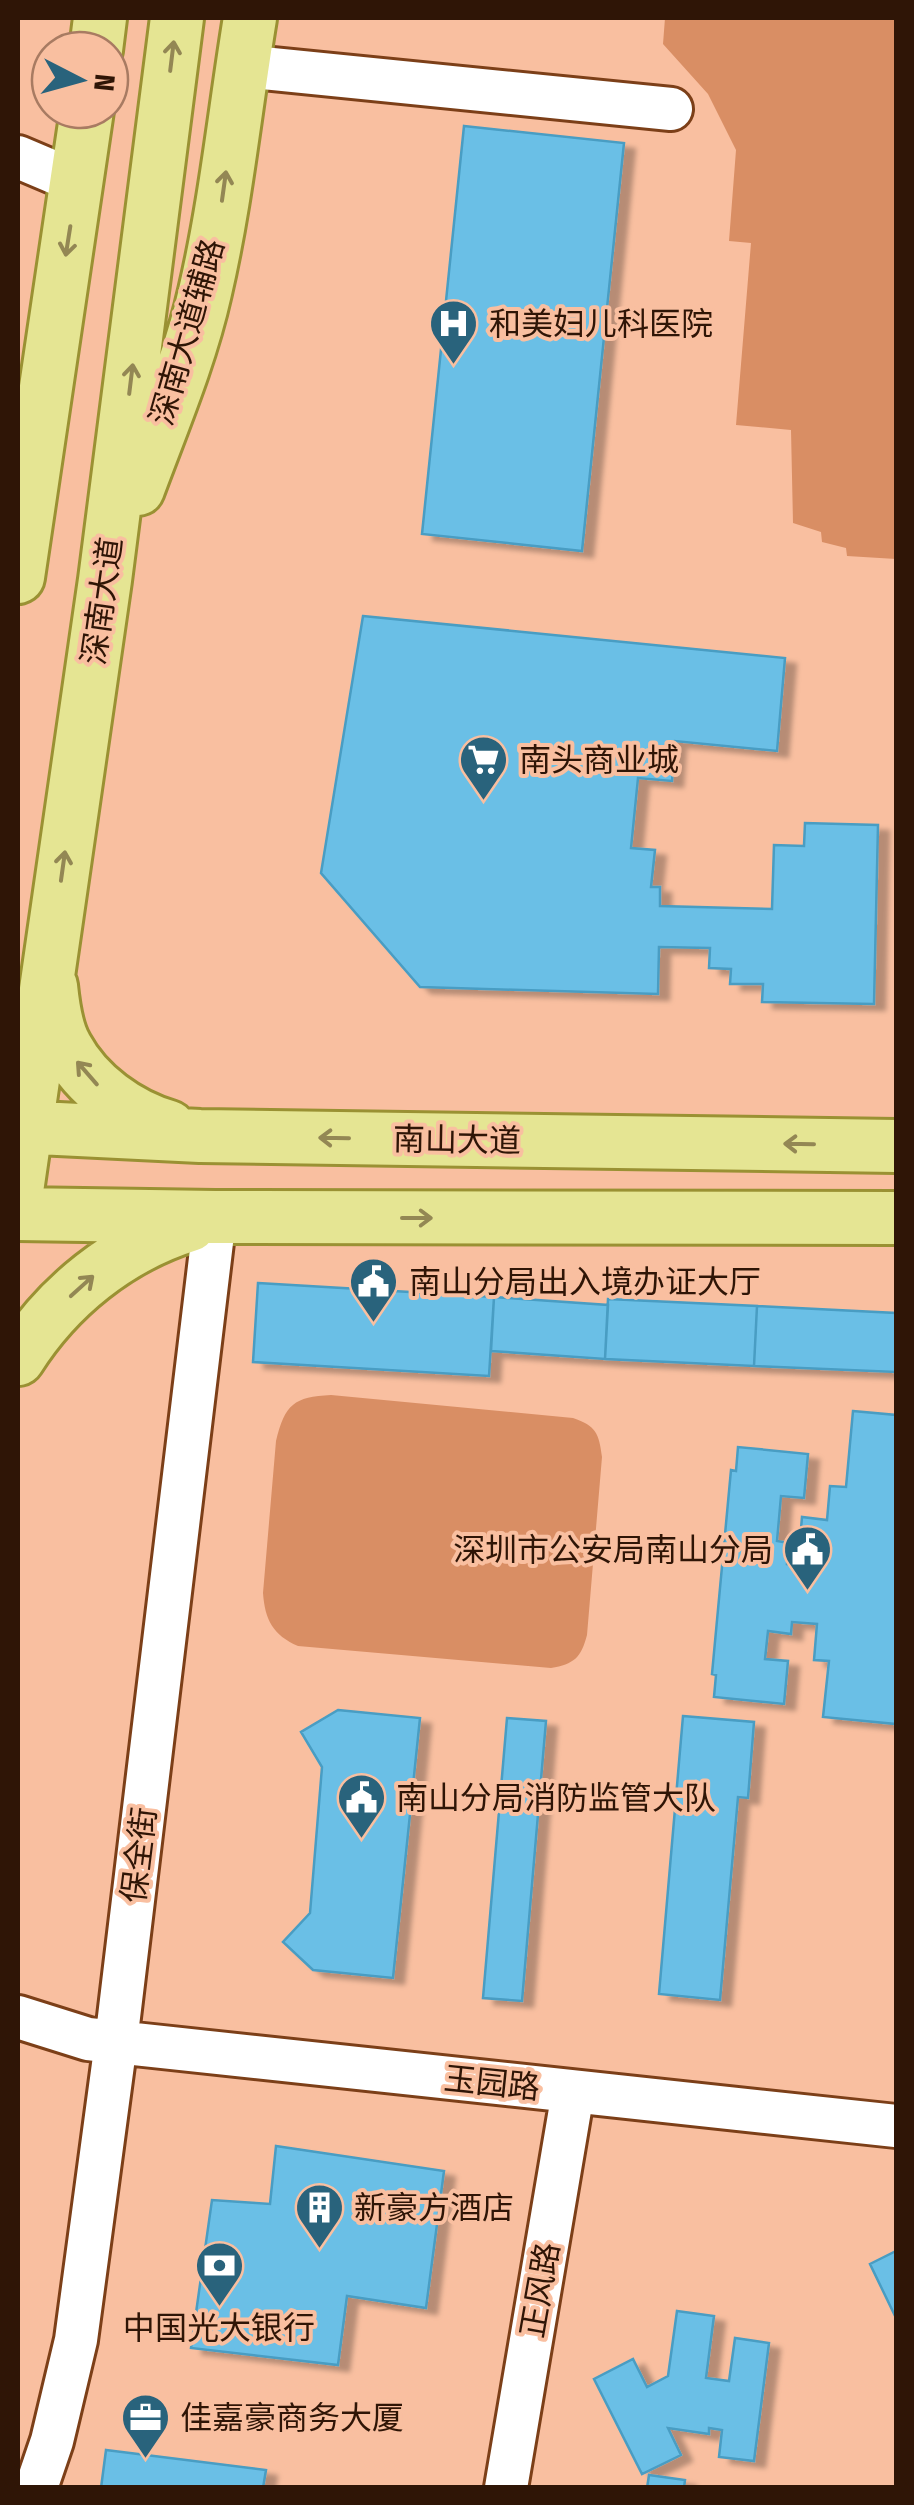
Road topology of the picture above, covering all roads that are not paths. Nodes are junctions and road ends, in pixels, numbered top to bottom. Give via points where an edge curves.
1 (177, 18) edge
2 (246, 42) edge
3 (672, 108) dead end
4 (84, 130) edge
5 (18, 157) edge
6 (77, 182) junction
7 (18, 577) edge
8 (105, 580) junction
9 (49, 962) junction
10 (22, 1127) edge
11 (200, 1136) junction
12 (896, 1146) edge
13 (18, 1184) edge
14 (18, 1214) edge
15 (215, 1217) junction
16 (896, 1218) edge
17 (838, 1219) junction
18 (896, 1233) edge
19 (18, 1359) edge
20 (18, 2017) edge
21 (102, 2040) junction
22 (18, 2048) edge
23 (574, 2092) junction
24 (896, 2126) edge
25 (36, 2488) edge
26 (506, 2488) edge

8 -> 1 main road, 深南大道
2 - 3 street
8 -> 2 main road, 深南大道辅路 via 205,295
4 - 6 main road
5 - 6 street
6 -> 7 main road
9 -> 8 main road, 深南大道
9 - 10 main road, 深南大道
11 -> 9 main road via 147,1121 89,1078 65,1046
10 - 11 main road, 南山大道
10 - 13 main road, 深南大道
12 -> 11 main road, 南山大道
14 - 15 main road
15 -> 17 main road
19 -> 15 main road via 85,1282 125,1253
15 - 21 street, 保全街
16 - 17 main road
17 - 18 street
20 - 21 street
21 - 22 street
21 - 23 street, 玉园路
21 - 25 street, 保全街 via 76,2340
23 - 24 street, 玉园路
23 - 26 street, 正风路

